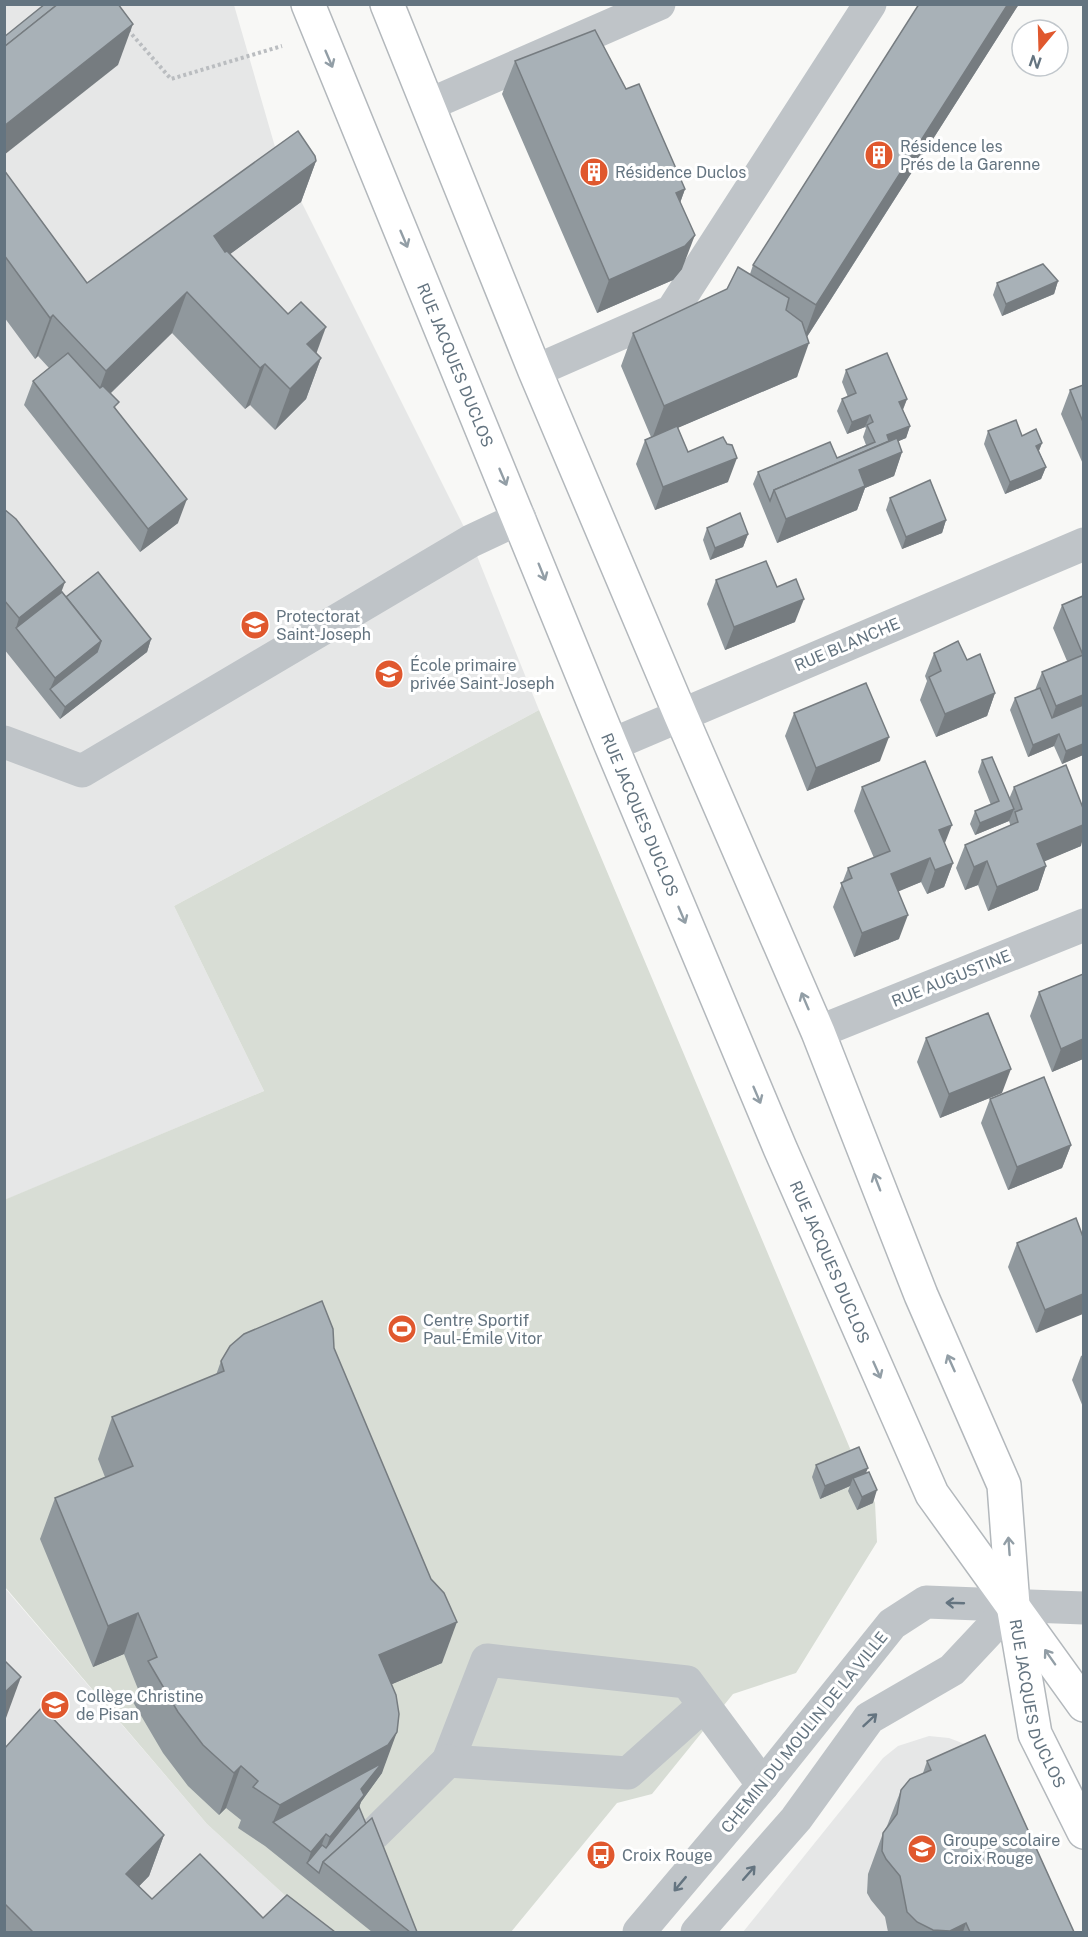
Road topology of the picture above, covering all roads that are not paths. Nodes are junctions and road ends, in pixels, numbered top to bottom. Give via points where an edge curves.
1 (308, 4) edge
2 (387, 4) edge
3 (659, 4) edge
4 (870, 4) edge
5 (428, 105) junction
6 (535, 371) junction
7 (520, 518) junction
8 (1083, 544) edge
9 (681, 716) junction
10 (4, 742) edge
11 (611, 745) junction
12 (1083, 925) edge
13 (818, 1032) junction
14 (1013, 1605) junction
15 (1083, 1608) edge
16 (1083, 1705) edge
17 (704, 1706) junction
18 (448, 1761) junction
19 (763, 1785) junction
20 (1083, 1832) edge
21 (374, 1834) edge
22 (639, 1932) edge
23 (697, 1932) edge

1 -> 7 main road, RUE JACQUES DUCLOS
2 - 5 main road, RUE JACQUES DUCLOS
3 - 5 street
4 - 6 street via 672,310
5 - 6 main road, RUE JACQUES DUCLOS
6 - 9 main road, RUE JACQUES DUCLOS
7 - 10 street via 471,541 82,771
7 -> 11 main road, RUE JACQUES DUCLOS
8 - 9 street, RUE BLANCHE
9 - 11 street, RUE BLANCHE
13 -> 9 main road, RUE JACQUES DUCLOS
11 -> 14 main road, RUE JACQUES DUCLOS via 780,1148 932,1494
12 - 13 street, RUE AUGUSTINE
14 -> 13 main road, RUE JACQUES DUCLOS via 1004,1485 921,1294
14 - 15 street, CHEMIN DU MOULIN DE LA VILLE
16 -> 14 main road, RUE JACQUES DUCLOS
14 -> 19 street, CHEMIN DU MOULIN DE LA VILLE via 926,1602 892,1624
14 - 20 main road, RUE JACQUES DUCLOS via 1035,1734
23 -> 14 street via 796,1819 869,1718 951,1670
17 - 18 street via 628,1773
17 - 18 street via 687,1682 487,1660
17 - 19 street
18 - 21 street
19 -> 22 street, CHEMIN DU MOULIN DE LA VILLE

